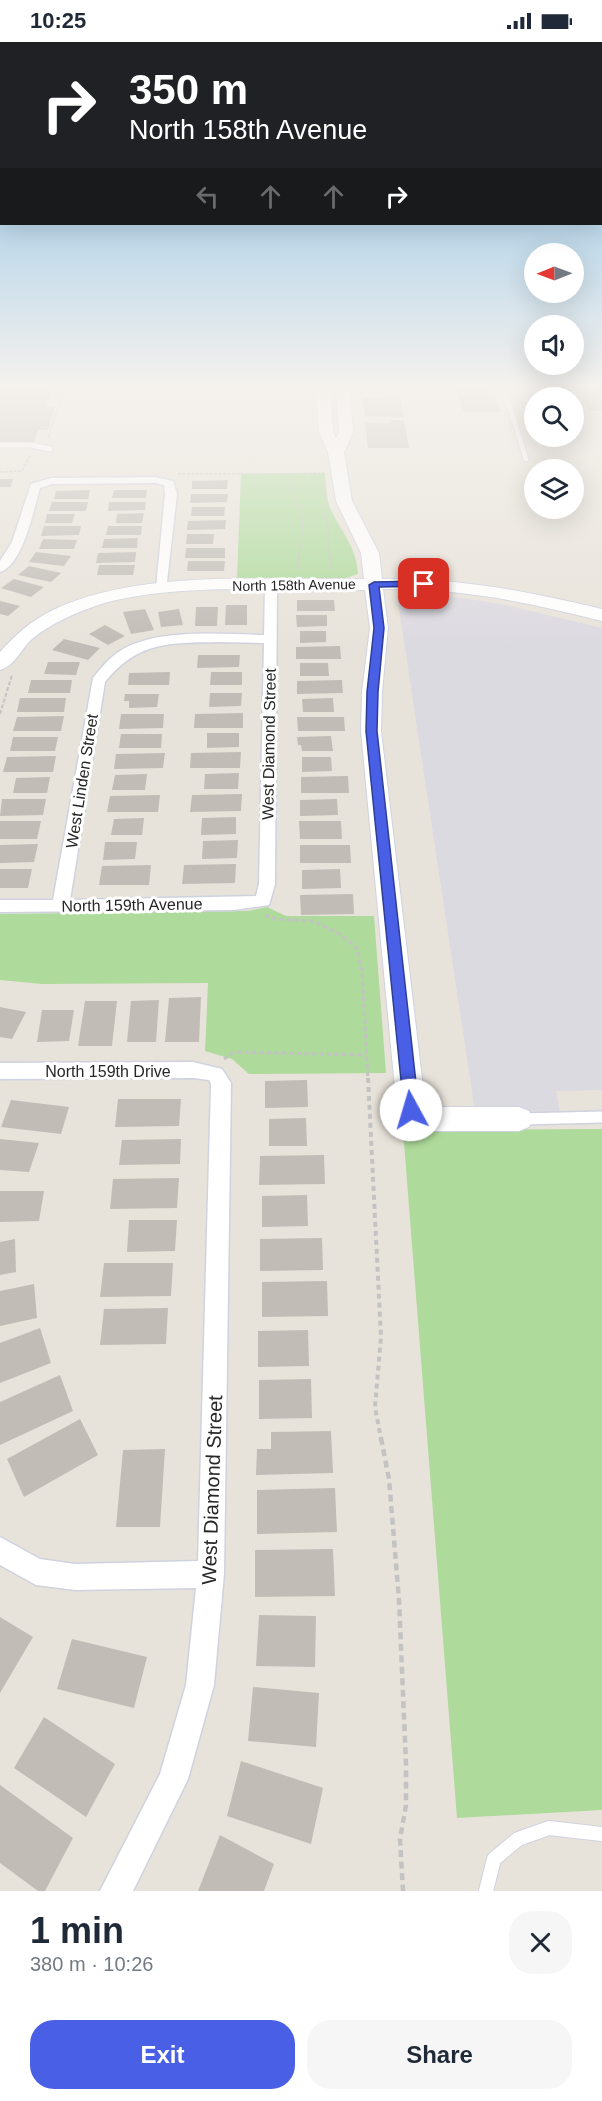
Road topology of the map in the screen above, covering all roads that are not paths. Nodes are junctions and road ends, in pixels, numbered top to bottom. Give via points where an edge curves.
1 (340, 474) edge
2 (0, 568) edge
3 (374, 585) junction
4 (271, 586) junction
5 (162, 588) junction
6 (602, 615) edge
7 (271, 639) junction
8 (0, 664) edge
9 (61, 905) junction
10 (0, 906) edge
11 (261, 906) joint
12 (219, 1066) joint
13 (0, 1071) edge
14 (602, 1117) edge
15 (519, 1119) joint
16 (0, 1550) edge
17 (211, 1574) junction
18 (602, 1834) edge
19 (116, 1891) edge
20 (486, 1891) edge

1 - 3 street via 344,501 370,553
2 - 5 street via 13,551 35,486 169,479
3 - 4 street, North 158th Avenue
3 - 6 street, North 158th Avenue via 480,589
3 - 15 street via 379,628 371,731 411,1110 424,1119
4 - 5 street, North 158th Avenue
4 - 7 street, West Diamond Street
5 - 8 street, North 158th Avenue via 120,594 63,613 26,634
7 - 9 street, West Linden Street via 155,643 132,650 113,662 98,681
7 - 11 street, West Diamond Street via 267,884
9 - 10 street, North 159th Avenue
9 - 11 street, North 159th Avenue
12 - 13 street, North 159th Drive via 194,1070
12 - 17 street, West Diamond Street
14 - 15 lane
16 - 17 street via 36,1572 75,1577
17 - 19 street, West Diamond Street via 200,1685 173,1779
18 - 20 lane via 549,1828 518,1839 494,1859

